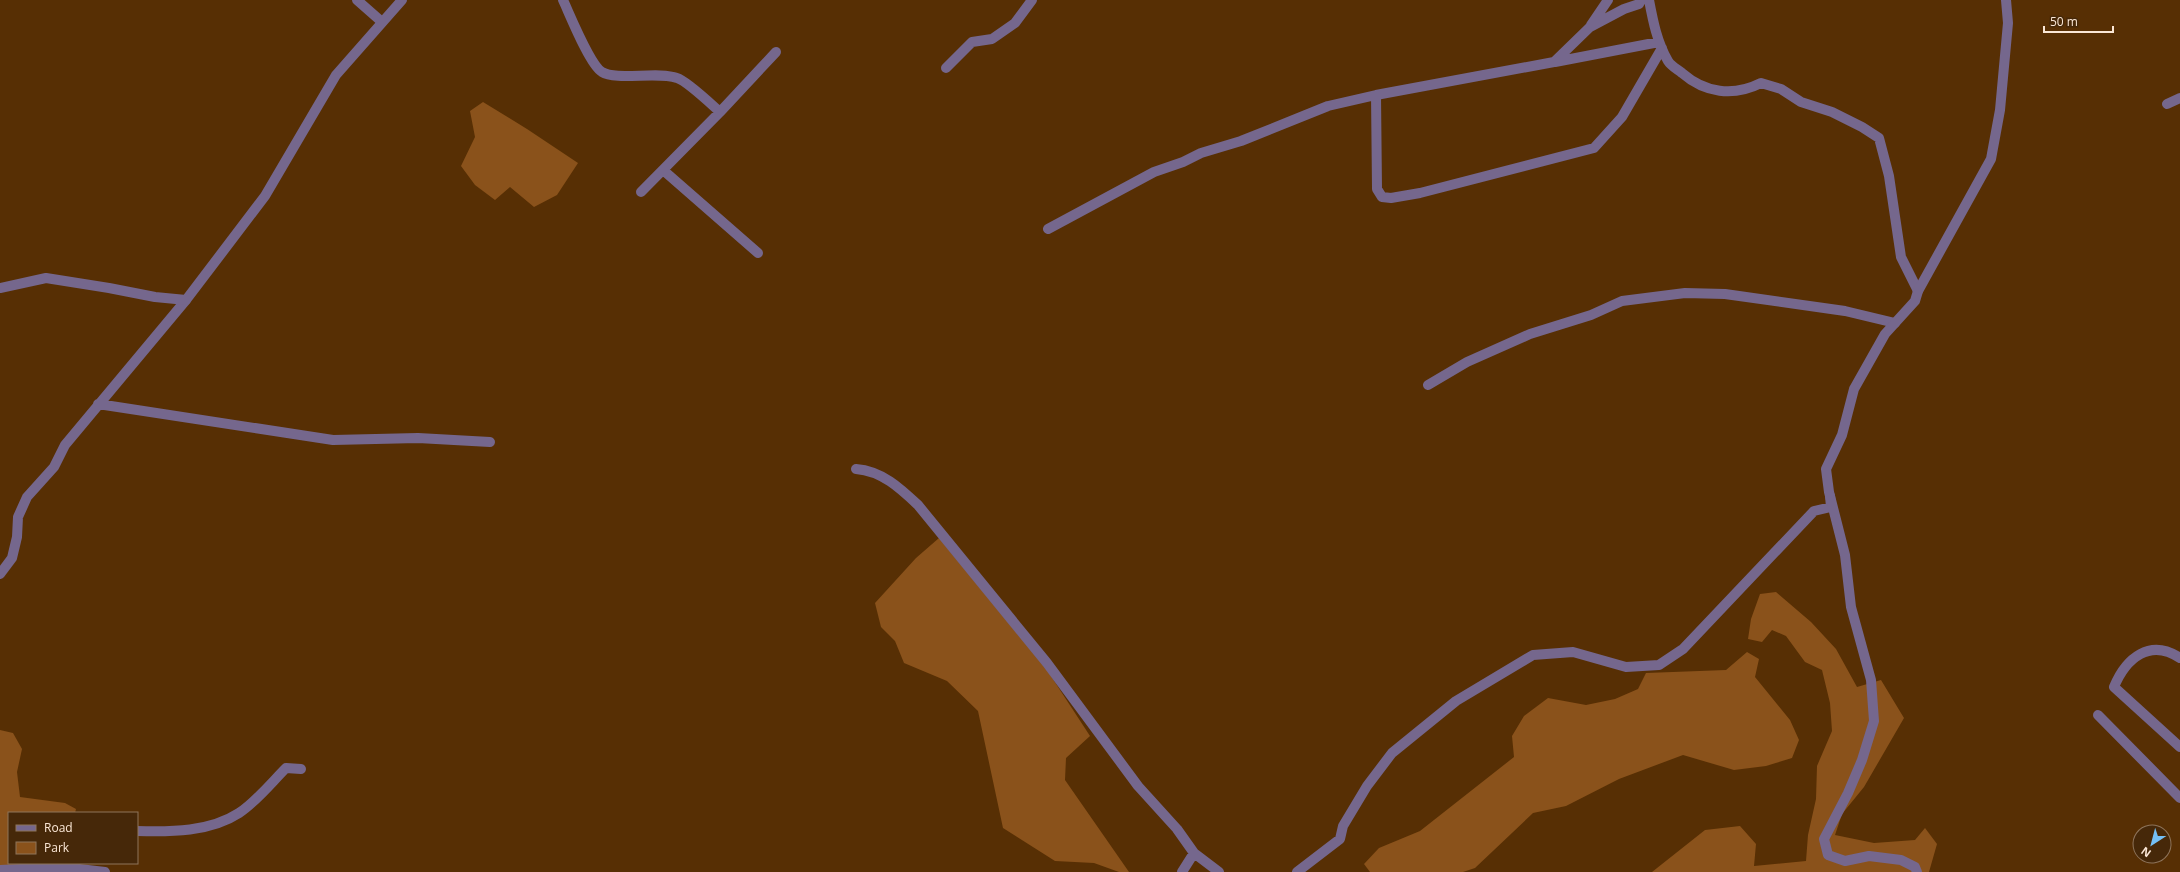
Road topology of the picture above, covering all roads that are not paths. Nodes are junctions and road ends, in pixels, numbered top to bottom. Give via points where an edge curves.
1 (357, 0) edge
2 (402, 0) edge
3 (563, 0) edge
4 (1032, 0) edge
5 (1608, 0) edge
6 (1641, 0) edge
7 (1649, 0) edge
8 (2006, 0) edge
9 (382, 22) junction
10 (1590, 27) junction
11 (1661, 45) junction
12 (776, 52) dead end
13 (1554, 62) junction
14 (946, 68) dead end
15 (1376, 95) junction
16 (2180, 98) edge
17 (2167, 104) dead end
18 (720, 112) junction
19 (663, 170) junction
20 (641, 192) dead end
21 (1048, 229) dead end
22 (758, 253) dead end
23 (0, 288) edge
24 (1918, 291) junction
25 (186, 300) junction
26 (1895, 323) junction
27 (1428, 385) dead end
28 (98, 404) junction
29 (490, 442) dead end
30 (856, 468) dead end
31 (1829, 492) junction
32 (0, 574) edge
33 (2180, 658) edge
34 (2098, 715) dead end
35 (2180, 747) edge
36 (301, 769) dead end
37 (2180, 798) edge
38 (138, 831) edge
39 (1194, 853) junction
40 (11, 864) edge
41 (1, 870) edge
42 (105, 872) edge
43 (1182, 872) edge
44 (1219, 872) edge
45 (1297, 872) edge
46 (1917, 872) edge

1 - 9 street
2 - 9 street
3 - 18 street via 594,64 602,73 679,78
4 - 14 street via 1015,23 992,39 972,42
5 - 10 street
6 - 10 street via 1639,4
7 - 11 street
8 - 24 street via 2008,22 2000,110 1991,159
9 - 25 street via 336,75 266,196
10 - 13 street
11 - 13 street
11 - 15 street via 1622,117 1594,148 1420,193 1391,198 1382,197 1377,189
11 - 24 street via 1669,62 1694,84 1710,89 1739,92 1761,82 1781,89 1801,102 1832,112 1879,138 1889,176 1901,257
12 - 18 street
13 - 15 street
15 - 21 street via 1328,106 1154,172
16 - 17 street
18 - 19 street
19 - 20 street
19 - 22 street
23 - 25 street via 46,278
24 - 26 street via 1915,301
25 - 28 street
26 - 27 street via 1845,311 1725,294 1685,293 1622,301 1591,315 1530,334 1467,362
26 - 31 street via 1885,334 1854,389 1842,435 1826,469
28 - 29 street via 333,440 418,438
28 - 32 street via 65,445 54,467 27,497 18,517 12,558
30 - 39 street via 871,470 898,486 935,524 942,537 993,594 1047,663 1138,786 1177,829
31 - 45 street via 1831,507 1814,511 1683,649 1660,666 1626,667 1573,652 1533,655 1456,701 1392,753 1367,786 1343,826 1340,839
31 - 46 street via 1845,555 1851,607 1871,680 1874,720 1862,760 1824,839 1828,855 1845,861 1870,856 1901,860 1915,867
33 - 35 street via 2169,651 2150,650 2132,658 2120,672 2114,687
34 - 37 street
36 - 38 street via 286,768 241,813 221,824 200,828
39 - 43 street
39 - 44 street
40 - 41 street
41 - 42 street via 62,867

